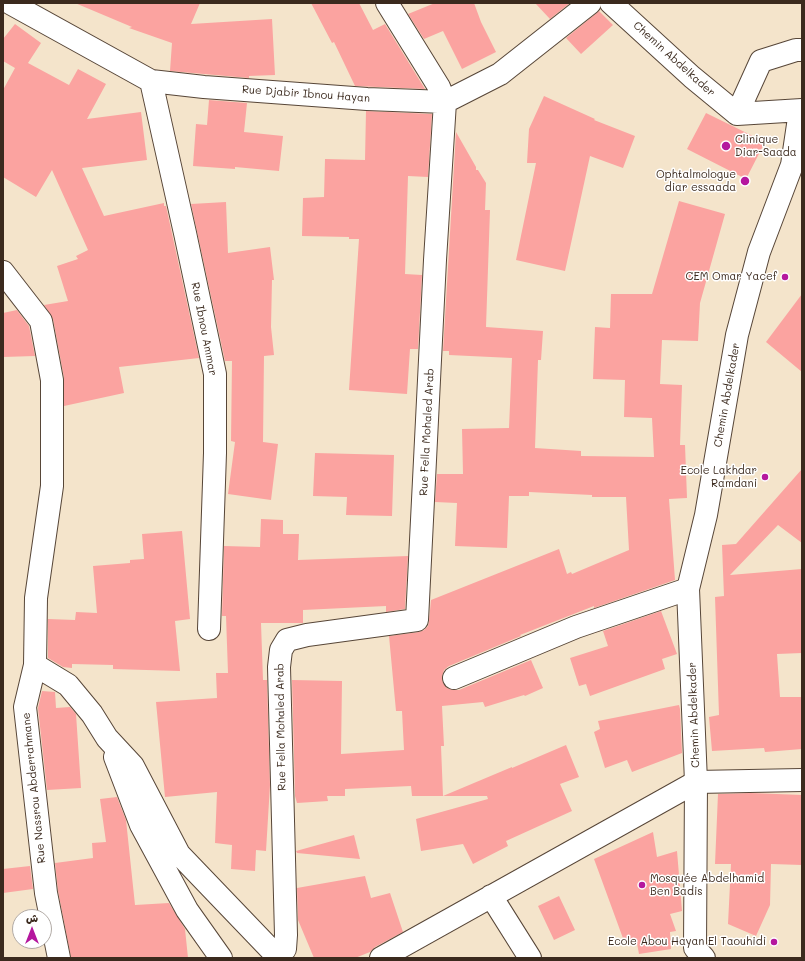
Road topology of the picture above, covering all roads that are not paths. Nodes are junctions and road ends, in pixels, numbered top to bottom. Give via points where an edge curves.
1 (10, 3) edge
2 (387, 3) edge
3 (590, 3) edge
4 (611, 3) edge
5 (802, 50) edge
6 (151, 81) junction
7 (445, 102) junction
8 (801, 111) edge
9 (737, 114) junction
10 (797, 164) edge
11 (3, 272) edge
12 (688, 589) junction
13 (209, 629) dead end
14 (35, 665) junction
15 (454, 678) dead end
16 (107, 738) junction
17 (802, 780) edge
18 (696, 782) junction
19 (491, 896) junction
20 (698, 955) edge
21 (59, 958) edge
22 (221, 958) edge
23 (381, 958) edge
24 (530, 958) edge

1 - 6 street, Rue Djabir Ibnou Hayan
2 - 7 street, Rue Fella Mohaled Arab
3 - 7 street, Rue Djabir Ibnou Hayan via 500,74
4 - 9 street, Chemin Abdelkader
5 - 9 street via 761,61
6 - 7 street, Rue Djabir Ibnou Hayan via 352,98
6 - 13 street, Rue Ibnou Ammar via 214,374
7 - 16 street, Rue Fella Mohaled Arab via 417,620 307,635 287,640 281,650 279,667 285,949 273,952 268,948 179,854 133,766
8 - 9 street
8 - 10 street, Chemin Abdelkader
10 - 12 street, Chemin Abdelkader via 760,252 738,335 706,515
11 - 14 street, Rue Nassrou Abderrahmane via 41,321 52,380 52,486 36,598
12 - 15 street via 576,627
12 - 18 street, Chemin Abdelkader
14 - 16 street via 68,685 92,714
14 - 21 street, Rue Nassrou Abderrahmane via 25,707 46,893
16 - 22 street via 141,825 187,910
17 - 18 street
18 - 19 street
18 - 20 street, Chemin Abdelkader
19 - 23 street
19 - 24 street

